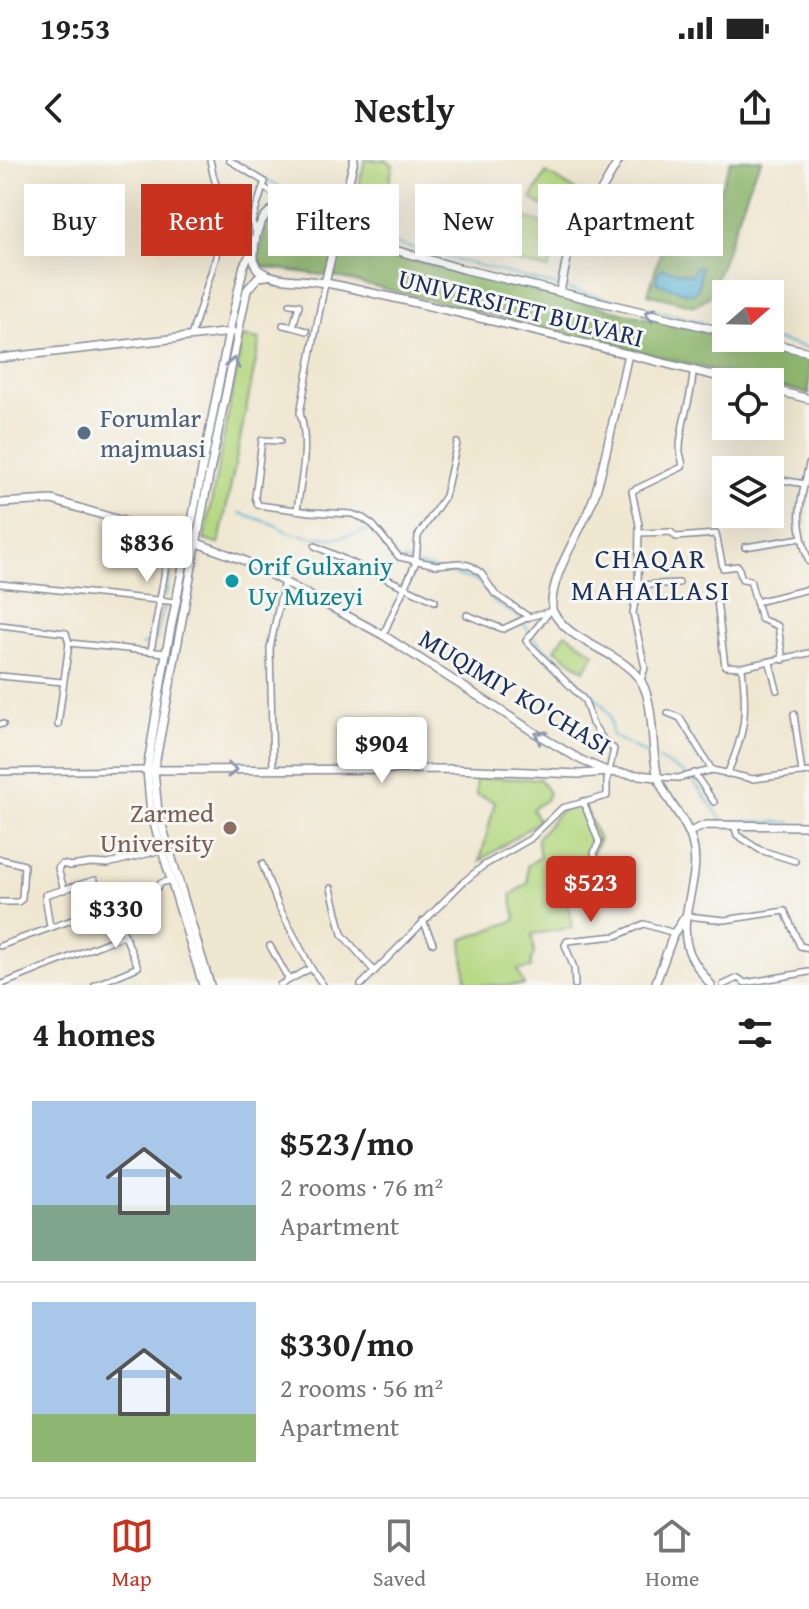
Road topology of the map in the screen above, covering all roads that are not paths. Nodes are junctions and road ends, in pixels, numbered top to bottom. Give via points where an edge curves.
1 (210, 160) edge
2 (229, 160) edge
3 (354, 160) edge
4 (619, 160) edge
5 (348, 184) edge
6 (263, 187) junction
7 (268, 190) edge
8 (268, 213) edge
9 (257, 235) junction
10 (254, 250) junction
11 (399, 251) edge
12 (331, 256) edge
13 (271, 276) junction
14 (325, 283) junction
15 (560, 292) junction
16 (290, 304) dead end
17 (283, 325) dead end
18 (293, 327) junction
19 (712, 329) edge
20 (307, 331) dead end
21 (229, 332) junction
22 (239, 333) junction
23 (191, 336) junction
24 (784, 346) edge
25 (809, 352) edge
26 (628, 354) junction
27 (0, 358) edge
28 (693, 370) junction
29 (712, 375) edge
30 (784, 393) edge
31 (809, 399) edge
32 (280, 441) dead end
33 (457, 443) dead end
34 (211, 444) junction
35 (809, 464) edge
36 (784, 480) edge
37 (805, 484) junction
38 (0, 503) edge
39 (297, 510) junction
40 (639, 533) junction
41 (171, 536) junction
42 (801, 538) junction
43 (193, 542) junction
44 (315, 546) dead end
45 (745, 547) dead end
46 (416, 562) junction
47 (809, 562) edge
48 (284, 581) junction
49 (679, 583) dead end
50 (0, 584) edge
51 (405, 585) junction
52 (638, 585) junction
53 (809, 589) edge
54 (163, 601) junction
55 (435, 601) dead end
56 (717, 601) dead end
57 (177, 602) junction
58 (756, 602) junction
59 (550, 611) junction
60 (467, 615) dead end
61 (529, 617) junction
62 (0, 625) edge
63 (383, 635) junction
64 (69, 643) junction
65 (151, 649) junction
66 (166, 653) junction
67 (809, 653) edge
68 (783, 660) junction
69 (770, 663) junction
70 (742, 667) junction
71 (0, 676) edge
72 (641, 680) junction
73 (63, 682) junction
74 (777, 690) dead end
75 (668, 713) dead end
76 (794, 714) dead end
77 (58, 725) dead end
78 (273, 769) junction
79 (151, 770) junction
80 (712, 770) junction
81 (0, 772) edge
82 (609, 772) junction
83 (805, 773) edge
84 (689, 774) junction
85 (727, 774) junction
86 (658, 777) junction
87 (583, 801) junction
88 (714, 802) dead end
89 (734, 825) junction
90 (809, 826) edge
91 (689, 832) junction
92 (162, 850) junction
93 (0, 859) edge
94 (795, 861) dead end
95 (262, 864) dead end
96 (591, 874) dead end
97 (95, 880) dead end
98 (171, 880) junction
99 (331, 888) dead end
100 (64, 890) junction
101 (0, 902) edge
102 (112, 905) junction
103 (686, 915) junction
104 (423, 921) junction
105 (50, 927) junction
106 (674, 933) junction
107 (125, 935) junction
108 (686, 936) junction
109 (433, 943) dead end
110 (0, 946) edge
111 (270, 946) dead end
112 (809, 948) edge
113 (311, 968) junction
114 (374, 971) junction
115 (809, 972) edge
116 (289, 980) junction
117 (0, 985) edge
118 (95, 985) edge
119 (203, 985) edge
120 (210, 985) edge
121 (280, 985) edge
122 (323, 985) edge
123 (361, 985) edge
124 (575, 985) edge
125 (655, 985) edge
126 (711, 985) edge
127 (723, 985) edge

1 - 23 street via 227,206 217,216 216,257
2 - 6 street via 265,182
3 - 5 main road
4 - 15 main road via 570,244
6 - 7 street
6 - 9 street via 252,222
8 - 9 main road, UNIVERSITET BULVARI
9 - 10 main road, UNIVERSITET BULVARI
10 - 13 main road via 255,266
10 - 21 main road, UNIVERSITET BULVARI via 244,265
11 - 15 main road, UNIVERSITET BULVARI
12 - 14 main road
13 - 14 main road, UNIVERSITET BULVARI
13 - 22 main road via 258,277 247,290
14 - 26 main road, UNIVERSITET BULVARI
14 - 39 street via 300,413 304,431
19 -> 15 main road, UNIVERSITET BULVARI
16 - 18 street via 299,305
17 - 18 street
18 - 20 street
21 - 22 main road
21 - 23 main road
21 - 34 main road, UNIVERSITET BULVARI
34 -> 22 main road
23 - 27 main road
24 - 25 main road
26 - 28 main road, UNIVERSITET BULVARI
26 - 59 main road via 597,490
28 - 29 main road, UNIVERSITET BULVARI
28 - 40 street via 679,451 684,462 632,491
30 - 31 main road
32 - 39 street via 262,440 255,501
33 - 46 street via 445,496 418,536
34 - 43 main road
35 - 37 street
36 - 37 street
37 - 42 street via 798,510
38 - 41 main road, MUQIMIY KO'CHASI via 52,500
39 - 46 street via 363,518 395,554
40 - 52 street
40 - 58 street via 671,532 676,537 715,532 722,566 738,566 742,579 750,580
41 - 43 main road, MUQIMIY KO'CHASI
41 - 54 street
42 - 45 street
42 - 47 street
43 - 48 main road, MUQIMIY KO'CHASI
43 - 57 main road
43 - 79 main road
44 - 51 street
46 - 51 street
46 - 61 street via 471,566 495,594
48 - 63 main road, MUQIMIY KO'CHASI
48 - 78 street via 270,648
49 - 52 street
50 - 54 street
51 - 55 street
51 - 63 street
52 - 72 street via 633,613 645,668
53 - 58 street
54 - 57 street
54 - 65 street
56 - 70 street via 725,666
57 - 66 main road
58 - 68 street via 763,620 778,626
59 - 61 street
59 - 72 main road
59 - 82 street via 526,641 588,704 592,723 614,749
60 - 61 street via 499,629
62 - 64 street via 66,633
82 -> 63 main road, MUQIMIY KO'CHASI via 540,736
64 - 65 street
64 - 73 street
65 - 66 street
66 - 79 main road
67 - 68 street
68 - 69 street
69 - 70 street
69 - 74 street
70 - 85 street via 741,743
71 - 73 street
72 - 86 main road
73 - 77 street
75 - 80 street via 680,718
76 - 83 street via 797,752
79 -> 78 main road
78 - 82 main road
79 - 81 street
79 - 92 main road via 151,814
79 - 120 main road via 158,812
80 - 84 street
80 - 85 street
82 - 86 main road
82 - 87 street via 607,796
83 - 85 street via 753,779
84 - 86 street
84 - 88 street
86 - 91 main road
87 - 96 street via 599,842 594,853 599,870
87 - 104 street via 557,811 530,839 483,866
89 - 90 main road
89 - 91 main road via 706,825
89 - 94 street via 737,835 760,850
91 - 103 main road via 695,860
92 - 98 main road
92 - 100 street via 108,864 62,864 58,868
93 - 101 street via 24,865 25,884 18,902
95 - 113 street
97 - 100 street
98 - 102 street
98 - 119 main road
99 - 114 street via 342,934
100 - 105 street via 45,895
102 - 105 street
102 - 107 street
103 - 106 main road
103 - 108 main road
103 - 112 street via 725,920 785,911 800,946
104 - 109 street
104 - 114 street
105 - 110 street
106 - 108 main road
106 - 124 street via 644,924 616,936 567,941
106 - 125 main road
107 - 117 street
107 - 118 street via 138,967
108 - 126 main road via 690,955
111 - 116 street
113 - 116 street
113 - 122 street
114 - 123 street
115 - 127 street via 745,983 738,978
116 - 121 street

